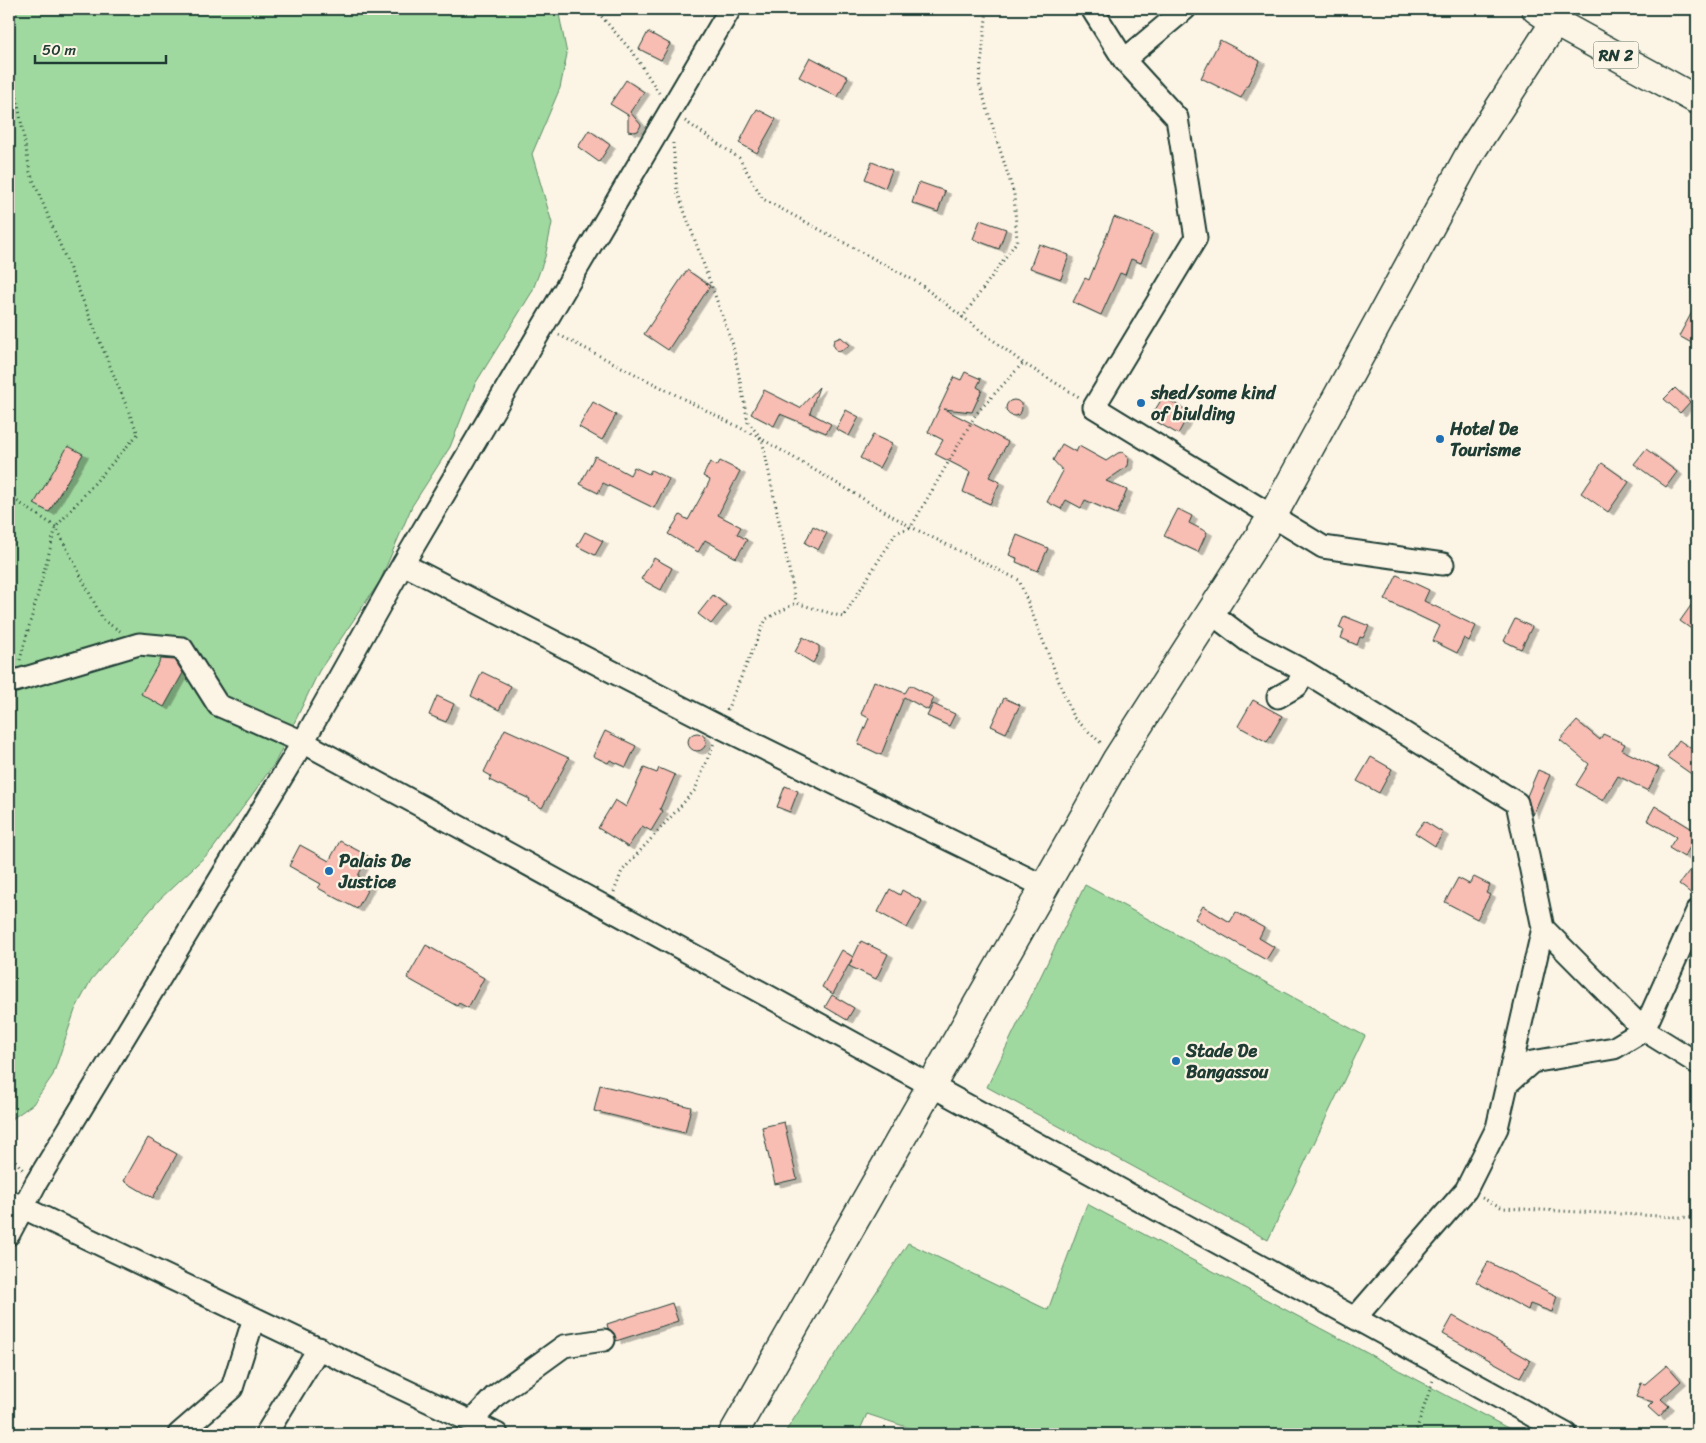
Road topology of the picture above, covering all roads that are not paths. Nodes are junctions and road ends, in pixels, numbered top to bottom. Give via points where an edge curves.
1 (730, 9) edge
2 (1092, 9) edge
3 (1185, 9) edge
4 (1551, 13) edge
5 (1124, 60) junction
6 (1697, 100) edge
7 (1273, 515) junction
8 (1330, 548) dead end
9 (402, 564) junction
10 (1211, 613) junction
11 (1304, 671) junction
12 (12, 681) edge
13 (1278, 697) dead end
14 (303, 742) junction
15 (1045, 887) junction
16 (1697, 911) edge
17 (1543, 928) junction
18 (1644, 1030) junction
19 (1697, 1063) edge
20 (1507, 1084) junction
21 (933, 1086) junction
22 (16, 1205) edge
23 (9, 1234) edge
24 (1356, 1317) junction
25 (254, 1318) junction
26 (604, 1340) dead end
27 (319, 1348) junction
28 (471, 1422) junction
29 (180, 1434) edge
30 (266, 1434) edge
31 (497, 1434) edge
32 (733, 1434) edge
33 (1566, 1434) edge

1 - 9 street
2 - 5 street
3 - 5 street
4 - 6 main road, RN 2
4 - 7 main road via 1472,150
5 - 7 street via 1177,118 1196,238 1094,407
7 - 8 street via 1323,547 1443,564
7 - 10 main road
9 - 14 street
9 - 15 street via 720,727
10 - 11 street via 1249,642
10 - 15 main road via 1117,759
11 - 13 street via 1297,686
11 - 17 street via 1517,803
12 - 14 street via 139,644 182,648 218,705
14 - 21 street
14 - 22 street via 36,1183
15 - 21 main road
16 - 18 street
17 - 18 street
17 - 20 street
18 - 19 street
18 - 20 street via 1614,1048 1532,1062
20 - 24 street via 1497,1128 1466,1190
21 - 24 street
21 - 32 main road
22 - 23 street
22 - 25 street
24 - 33 street
25 - 27 street
25 - 29 street via 232,1388
26 - 28 street via 564,1346 495,1396
27 - 28 street
27 - 30 street
28 - 31 street

